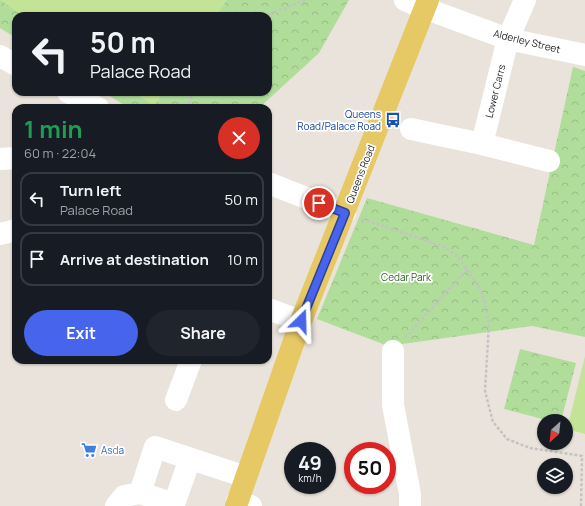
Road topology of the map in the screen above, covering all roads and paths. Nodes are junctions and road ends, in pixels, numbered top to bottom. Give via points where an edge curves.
1 (306, 0) edge
2 (525, 0) edge
3 (419, 3) edge
4 (272, 13) edge
5 (508, 38) junction
6 (585, 55) edge
7 (0, 56) edge
8 (12, 63) edge
9 (76, 96) edge
10 (90, 104) edge
11 (411, 129) dead end
12 (482, 144) junction
13 (12, 158) edge
14 (0, 159) edge
15 (549, 161) dead end
16 (272, 185) edge
17 (345, 213) junction
18 (12, 231) edge
19 (0, 234) edge
20 (467, 269) junction
21 (272, 310) edge
22 (301, 321) junction
23 (394, 351) joint
24 (190, 364) edge
25 (176, 400) dead end
26 (584, 456) edge
27 (190, 459) junction
28 (246, 478) junction
29 (140, 492) junction
30 (241, 504) edge
31 (116, 506) edge
32 (410, 506) edge
33 (581, 506) edge

1 - 4 path
2 - 5 street, Lower Carrs
3 - 5 street, Alderley Street
3 - 17 main road, Queens Road
5 - 6 street, Alderley Street
5 - 12 street, Lower Carrs
7 - 8 street
9 - 10 street
11 - 12 street
12 - 15 street
13 - 14 street
16 - 17 street
17 - 20 path via 442,246 458,256
17 - 22 main road, Queens Road
18 - 19 street
20 - 23 path
20 - 26 path via 483,296 489,323 485,391 493,422 507,439 530,448
21 - 22 street
22 - 28 main road, Queens Road
23 - 32 street via 393,405
24 - 25 street
26 - 33 path
27 - 28 street
27 - 29 street via 174,504
27 - 29 street via 155,447
28 - 30 main road, Queens Road
29 - 31 street via 124,496

